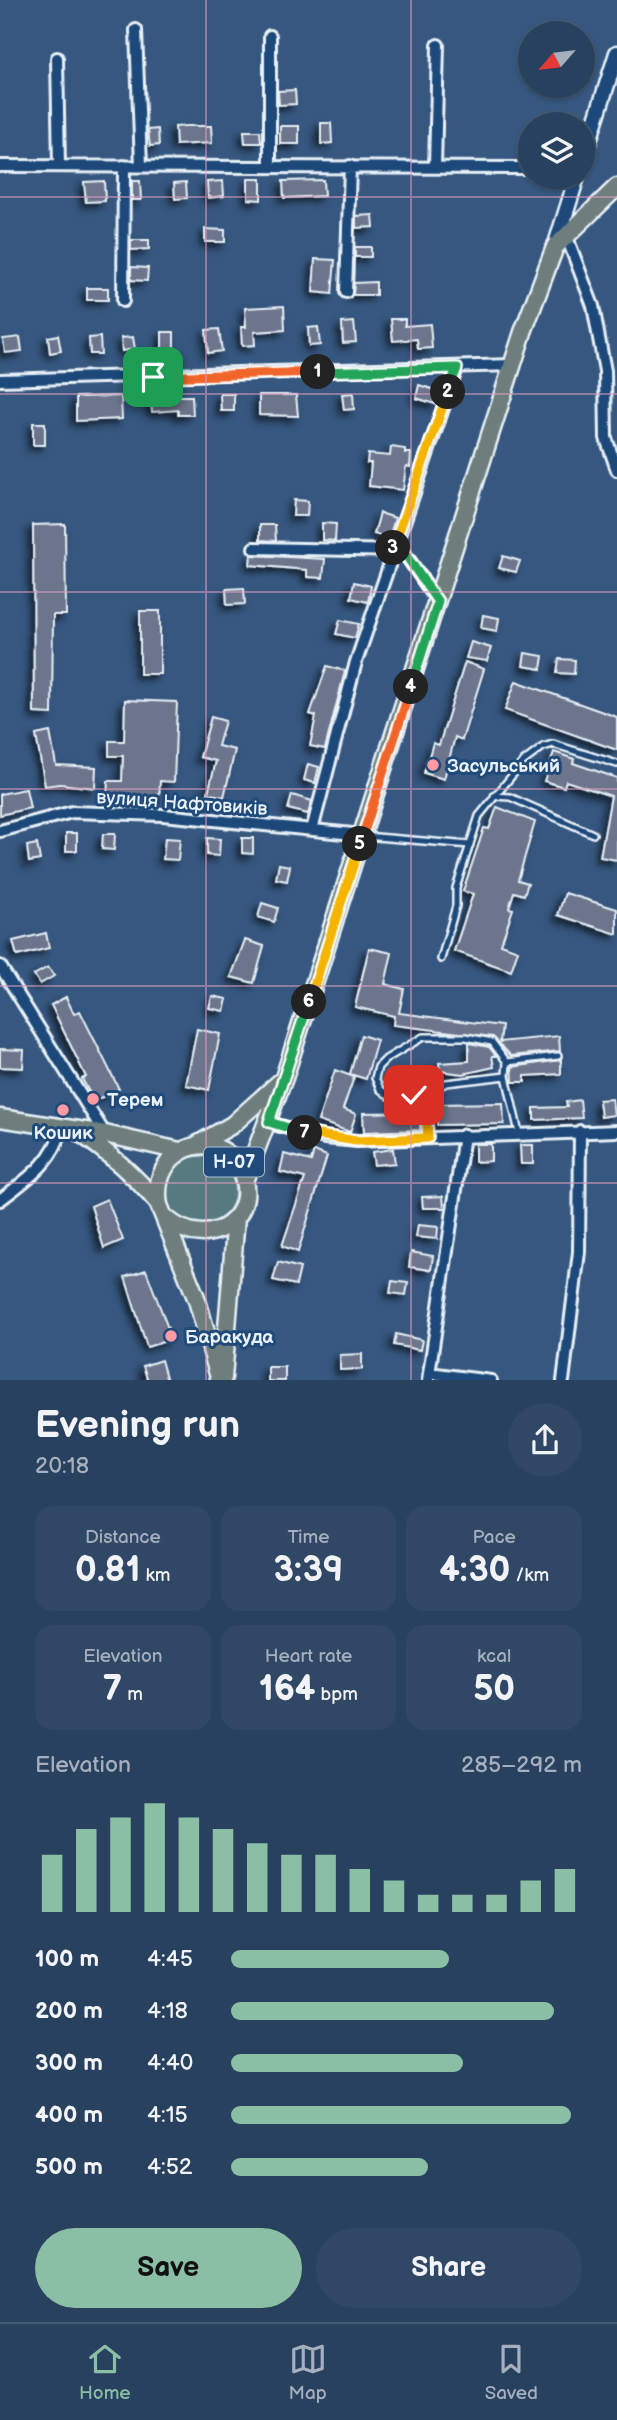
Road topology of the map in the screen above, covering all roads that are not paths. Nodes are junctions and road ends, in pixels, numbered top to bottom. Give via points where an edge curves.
1 (136, 30) dead end
2 (270, 36) dead end
3 (438, 45) dead end
4 (617, 53) edge
5 (57, 58) dead end
6 (595, 122) edge
7 (0, 166) edge
8 (59, 166) junction
9 (124, 166) junction
10 (141, 166) junction
11 (270, 166) junction
12 (350, 166) junction
13 (435, 167) junction
14 (518, 168) edge
15 (617, 187) edge
16 (574, 189) edge
17 (561, 241) junction
18 (346, 292) dead end
19 (122, 301) dead end
20 (513, 365) junction
21 (457, 368) junction
22 (0, 380) edge
23 (617, 471) edge
24 (254, 548) dead end
25 (392, 551) junction
26 (438, 602) junction
27 (617, 764) edge
28 (494, 796) junction
29 (312, 830) junction
30 (0, 831) edge
31 (593, 834) dead end
32 (363, 835) junction
33 (470, 845) junction
34 (441, 959) dead end
35 (0, 966) edge
36 (558, 1056) dead end
37 (507, 1062) junction
38 (506, 1076) junction
39 (284, 1077) junction
40 (425, 1094) junction
41 (0, 1118) edge
42 (269, 1122) junction
43 (69, 1129) junction
44 (580, 1131) junction
45 (617, 1131) edge
46 (519, 1133) junction
47 (105, 1134) junction
48 (464, 1135) junction
49 (428, 1138) junction
50 (188, 1149) junction
51 (244, 1181) junction
52 (0, 1200) edge
53 (163, 1212) junction
54 (236, 1217) junction
55 (428, 1377) edge
56 (222, 1380) edge
57 (222, 1380) edge
58 (475, 1380) edge
59 (563, 1380) edge

1 - 10 street
2 - 11 street
3 - 13 street
4 - 6 main road
5 - 8 street
7 - 8 street
8 - 9 street
9 - 10 street
9 - 19 street
10 - 11 street
11 - 12 street
12 - 13 street
12 - 18 street
13 - 14 street
15 - 17 main road
16 - 17 main road
17 - 20 main road
17 - 23 street via 593,306 605,371 606,438
20 - 21 street
20 - 26 main road
21 - 22 street
21 - 25 street
24 - 25 street
25 - 26 street via 403,551
25 - 29 street via 356,662
26 - 32 main road
27 - 28 lane via 553,744 523,762
28 - 31 lane via 510,797
28 - 33 lane via 479,816
29 - 30 street, вулиця Нафтовиків via 163,815 72,812
29 - 32 street, вулиця Нафтовиків
32 - 33 lane
32 - 39 main road
33 - 34 lane
35 - 47 street
36 - 37 lane
37 - 38 lane
37 - 40 lane via 492,1042 423,1037 378,1067 375,1078 389,1096
38 - 40 lane via 446,1083
38 - 46 lane
39 - 42 main road
39 - 50 main road via 232,1125
40 - 49 lane
41 - 43 main road, Н-07
42 - 49 street via 325,1138
42 - 51 main road
43 - 47 main road, Н-07
43 - 52 street via 44,1165
43 - 53 main road, Н-07 via 108,1152 138,1179
44 - 45 street
44 - 46 street
44 - 59 street via 579,1252
46 - 48 street
47 - 50 main road, Н-07
48 - 49 street
48 - 55 street
50 - 51 main road, Н-07 via 212,1147 226,1154
50 - 53 main road, Н-07 via 167,1161 159,1174 156,1190
51 - 54 main road, Н-07 via 244,1200
53 - 54 main road, Н-07 via 179,1229 194,1234 210,1234
53 - 56 main road, Н-07
54 - 57 main road, Н-07
55 - 58 street

